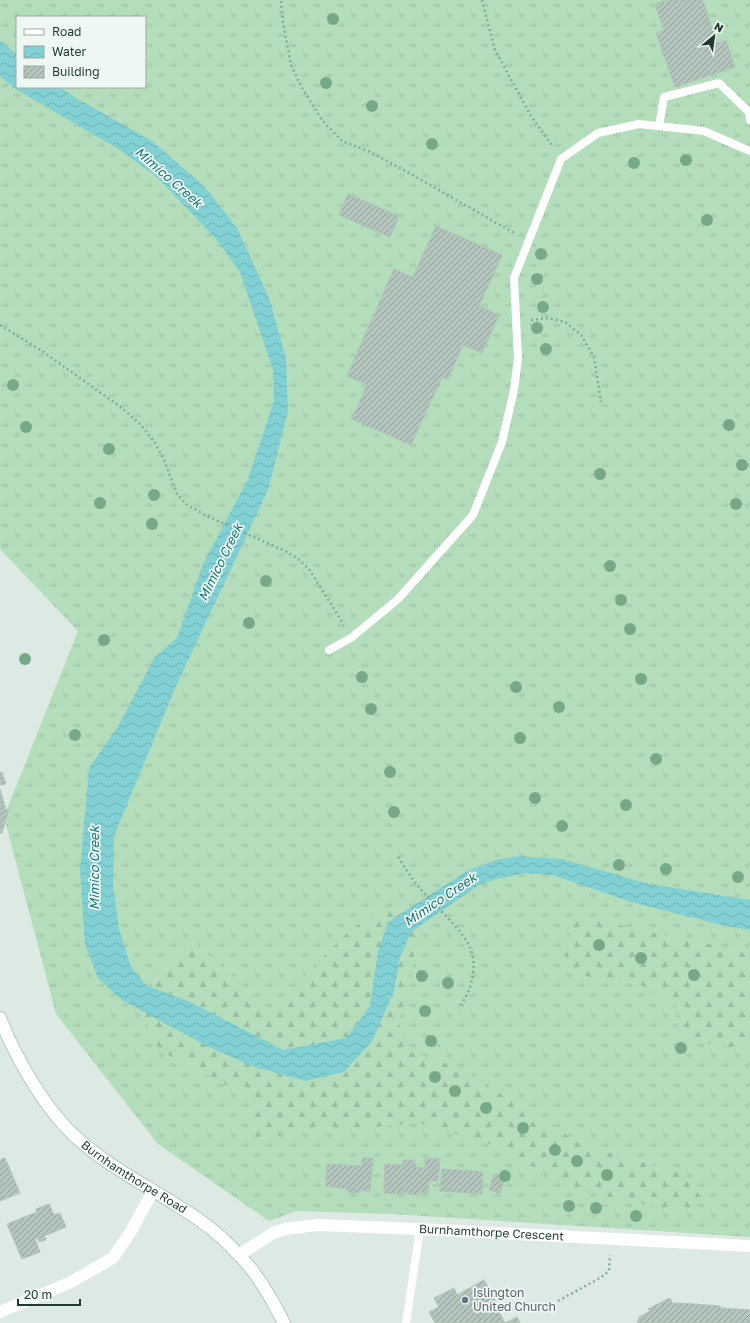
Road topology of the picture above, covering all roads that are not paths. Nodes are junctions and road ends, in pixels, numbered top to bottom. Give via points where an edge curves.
1 (750, 120) edge
2 (659, 126) junction
3 (750, 151) edge
4 (329, 650) dead end
5 (0, 1018) edge
6 (153, 1191) junction
7 (420, 1229) junction
8 (750, 1246) edge
9 (239, 1255) junction
10 (0, 1312) edge
11 (284, 1323) edge
12 (406, 1323) edge

1 - 2 lane via 748,112 720,83 664,97
2 - 3 lane via 704,131
2 - 4 lane via 639,124 598,133 561,159 514,278 518,358 514,390 502,442 472,515 398,599 351,638
5 - 6 street, Burnhamthorpe Road via 28,1075 55,1116 99,1157
6 - 9 street, Burnhamthorpe Road via 206,1226
6 - 10 street via 113,1258 69,1283
7 - 8 street, Burnhamthorpe Crescent
7 - 9 street, Burnhamthorpe Crescent via 317,1225 285,1229 273,1233
7 - 12 lane
9 - 11 street, Burnhamthorpe Road via 258,1278

